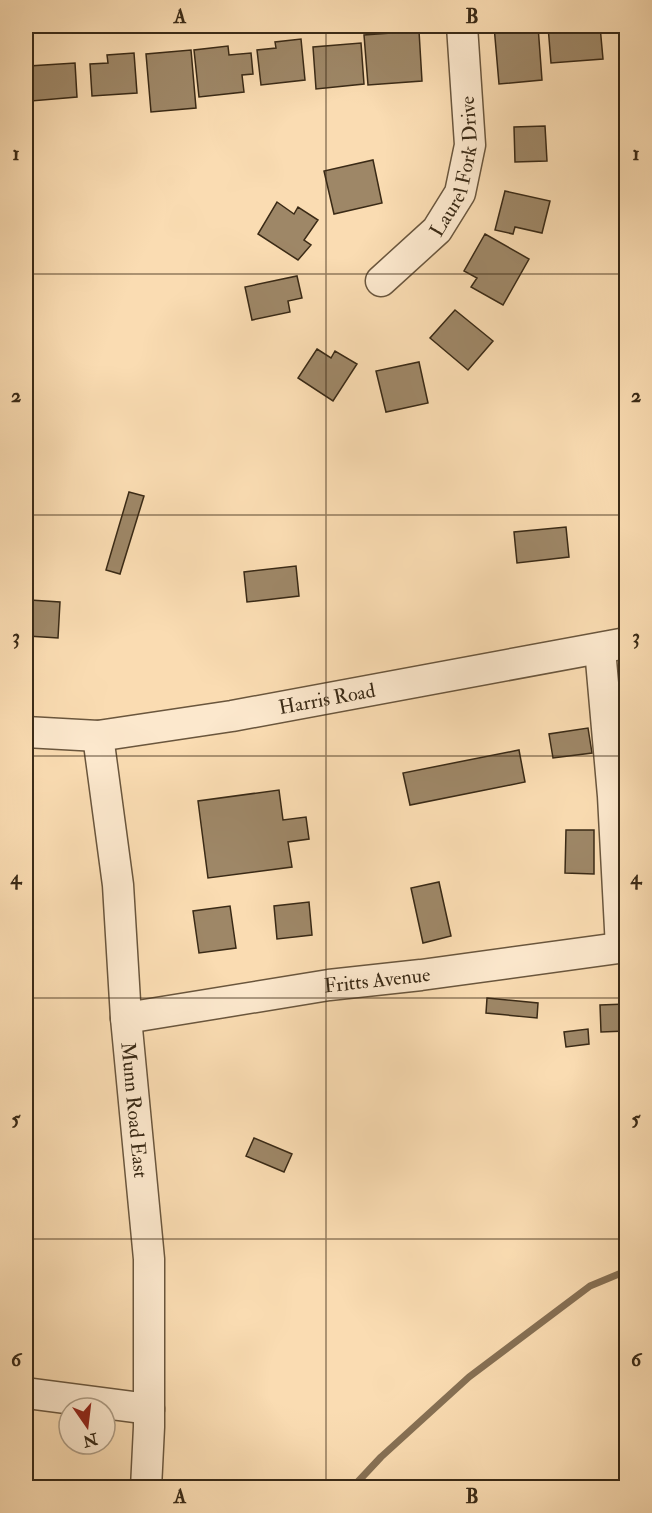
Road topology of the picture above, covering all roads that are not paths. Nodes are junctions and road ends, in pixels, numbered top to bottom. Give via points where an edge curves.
1 (462, 26) edge
2 (381, 281) dead end
3 (613, 646) edge
4 (26, 732) edge
5 (98, 735) junction
6 (624, 947) edge
7 (126, 1018) junction
8 (26, 1393) edge
9 (149, 1409) junction
10 (146, 1488) edge

1 - 2 street, Laurel Fork Drive via 470,145 460,193 437,230
3 - 5 street, Harris Road via 240,714
3 - 6 street via 613,796
4 - 5 street, Harris Road
5 - 7 street, Munn Road East via 118,885
6 - 7 street, Fritts Avenue via 329,985
7 - 9 street, Munn Road East via 149,1259
8 - 9 street
9 - 10 street, Munn Road East

